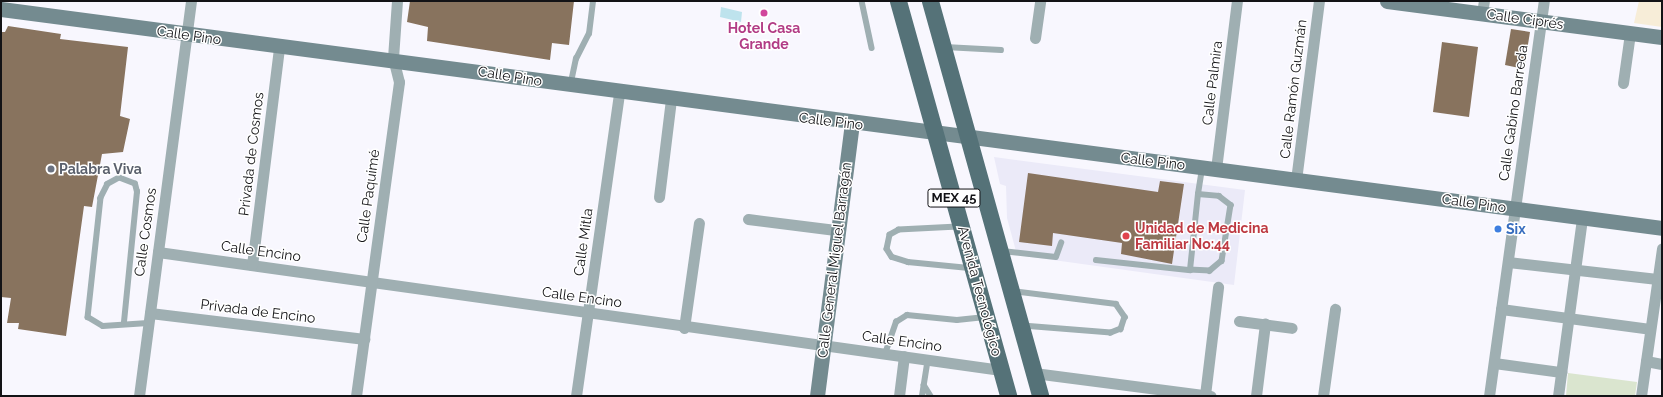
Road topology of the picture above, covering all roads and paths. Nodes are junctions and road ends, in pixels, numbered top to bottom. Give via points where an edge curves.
1 (191, 1) edge
2 (397, 1) edge
3 (593, 1) edge
4 (862, 1) edge
5 (898, 1) edge
6 (930, 1) edge
7 (1040, 1) edge
8 (1238, 1) edge
9 (1319, 1) edge
10 (1387, 1) edge
11 (1544, 1) edge
12 (1483, 7) edge
13 (1, 9) edge
14 (1542, 21) junction
15 (1630, 33) junction
16 (186, 34) junction
17 (1662, 37) edge
18 (1035, 38) dead end
19 (279, 47) junction
20 (943, 47) junction
21 (872, 48) dead end
22 (1001, 50) dead end
23 (393, 58) junction
24 (1623, 83) dead end
25 (570, 86) junction
26 (619, 93) junction
27 (671, 99) junction
28 (852, 124) junction
29 (937, 132) junction
30 (968, 137) junction
31 (1209, 168) junction
32 (1296, 180) junction
33 (1198, 194) junction
34 (659, 198) dead end
35 (1515, 209) junction
36 (748, 219) dead end
37 (1582, 219) junction
38 (699, 223) dead end
39 (962, 227) junction
40 (1662, 228) edge
41 (835, 230) junction
42 (1061, 243) dead end
43 (1662, 248) edge
44 (1000, 251) junction
45 (158, 252) junction
46 (1096, 260) dead end
47 (1508, 262) junction
48 (252, 265) junction
49 (974, 268) junction
50 (1190, 270) junction
51 (1575, 270) junction
52 (1658, 280) junction
53 (371, 282) junction
54 (1218, 287) dead end
55 (1011, 291) junction
56 (1658, 306) edge
57 (1501, 308) junction
58 (1335, 309) dead end
59 (588, 312) junction
60 (987, 317) junction
61 (149, 318) junction
62 (1569, 318) junction
63 (1239, 321) dead end
64 (124, 322) junction
65 (1266, 324) junction
66 (1021, 326) junction
67 (684, 328) junction
68 (1292, 328) dead end
69 (1650, 329) junction
70 (364, 339) junction
71 (823, 345) junction
72 (885, 354) junction
73 (904, 356) junction
74 (928, 360) junction
75 (1646, 362) junction
76 (1494, 363) junction
77 (1662, 364) edge
78 (1001, 370) junction
79 (1561, 372) junction
80 (1034, 373) junction
81 (924, 385) junction
82 (139, 396) edge
83 (356, 396) edge
84 (576, 396) edge
85 (817, 396) edge
86 (899, 396) edge
87 (922, 396) edge
88 (931, 396) edge
89 (1008, 396) edge
90 (1040, 396) edge
91 (1208, 396) edge
92 (1256, 396) edge
93 (1323, 396) edge
94 (1489, 396) edge
95 (1558, 396) edge
96 (1640, 396) edge

1 - 16 street, Calle Cosmos
2 - 23 street, Calle Paquimé
3 - 25 lane via 589,34 576,59
4 - 21 lane
5 - 29 main road, Avenida Tecnológico / MEX 45
6 - 20 main road, Avenida Tecnológico / MEX 45
7 - 18 street
8 - 31 street, Calle Palmira
9 - 32 street, Calle Ramón Guzmán
10 - 12 street, Calle Ciprés
11 - 14 street, Calle Gabino Barreda
12 - 14 street, Calle Ciprés
13 - 16 street, Calle Pino
14 - 15 street, Calle Ciprés
14 - 35 street, Calle Gabino Barreda
15 - 17 street, Calle Ciprés
15 - 24 street
16 - 19 street, Calle Pino
16 - 45 street, Calle Cosmos
19 - 23 street, Calle Pino
19 - 48 street, Privada de Cosmos
20 - 22 lane
20 - 30 main road, Avenida Tecnológico / MEX 45
23 - 25 street, Calle Pino
23 - 53 street, Calle Paquimé via 398,82
25 - 26 street, Calle Pino
26 - 27 street, Calle Pino
26 - 59 street, Calle Mitla
27 - 28 street, Calle Pino
27 - 34 street
28 - 29 street, Calle Pino
28 - 41 street, Calle General Miguel Barragán
29 - 30 street, Calle Pino
29 - 39 main road, Avenida Tecnológico / MEX 45
30 - 31 street, Calle Pino
30 - 44 main road, Avenida Tecnológico / MEX 45
31 - 32 street, Calle Pino
31 - 33 lane
32 - 35 street, Calle Pino
33 - 50 lane
33 - 50 lane via 1227,199 1231,216 1220,266 1210,271
35 - 37 street, Calle Pino
35 - 47 street, Calle Gabino Barreda
36 - 41 street
37 - 40 street, Calle Pino
37 - 51 street
38 - 67 street
39 - 49 main road, Avenida Tecnológico / MEX 45
39 - 49 lane via 942,230 899,230 890,235 887,249 892,257 908,262
41 - 71 street, Calle General Miguel Barragán
42 - 44 lane via 1056,257
43 - 52 street
44 - 55 main road, Avenida Tecnológico / MEX 45
45 - 48 street, Calle Encino
45 - 61 street, Calle Cosmos
46 - 50 lane
47 - 51 street
47 - 57 street, Calle Gabino Barreda
48 - 53 street, Calle Encino
49 - 60 main road, Avenida Tecnológico / MEX 45
51 - 52 street
51 - 62 street
52 - 56 street
53 - 59 street, Calle Encino
53 - 70 street, Calle Paquimé
54 - 91 street
55 - 66 main road, Avenida Tecnológico / MEX 45
55 - 66 lane via 1116,304 1125,317 1121,329 1111,333
56 - 69 street
57 - 62 street
57 - 76 street, Calle Gabino Barreda
58 - 93 street
59 - 67 street, Calle Encino
59 - 84 street, Calle Mitla
60 - 72 lane via 957,320 907,316 896,322
60 - 78 main road, Avenida Tecnológico / MEX 45
61 - 64 lane
61 - 70 street, Privada de Encino
61 - 82 street, Calle Cosmos
62 - 69 street
62 - 79 street
63 - 65 street
64 - 64 lane via 103,326 92,322 87,310 101,198 108,184 119,178 135,184 137,192
65 - 68 street
65 - 92 street
66 - 80 main road, Avenida Tecnológico / MEX 45
67 - 71 street, Calle Encino
69 - 75 street
70 - 83 street, Calle Paquimé
71 - 72 street, Calle Encino
71 - 85 street, Calle General Miguel Barragán
72 - 73 street, Calle Encino
73 - 74 street, Calle Encino
73 - 86 street
74 - 78 street, Calle Encino
74 - 81 lane
75 - 77 street
75 - 96 street
76 - 79 street
76 - 94 street, Calle Gabino Barreda
78 - 89 main road, Avenida Tecnológico / MEX 45
79 - 95 street
80 - 90 main road, Avenida Tecnológico / MEX 45
80 - 91 street
81 - 87 lane
81 - 88 lane

